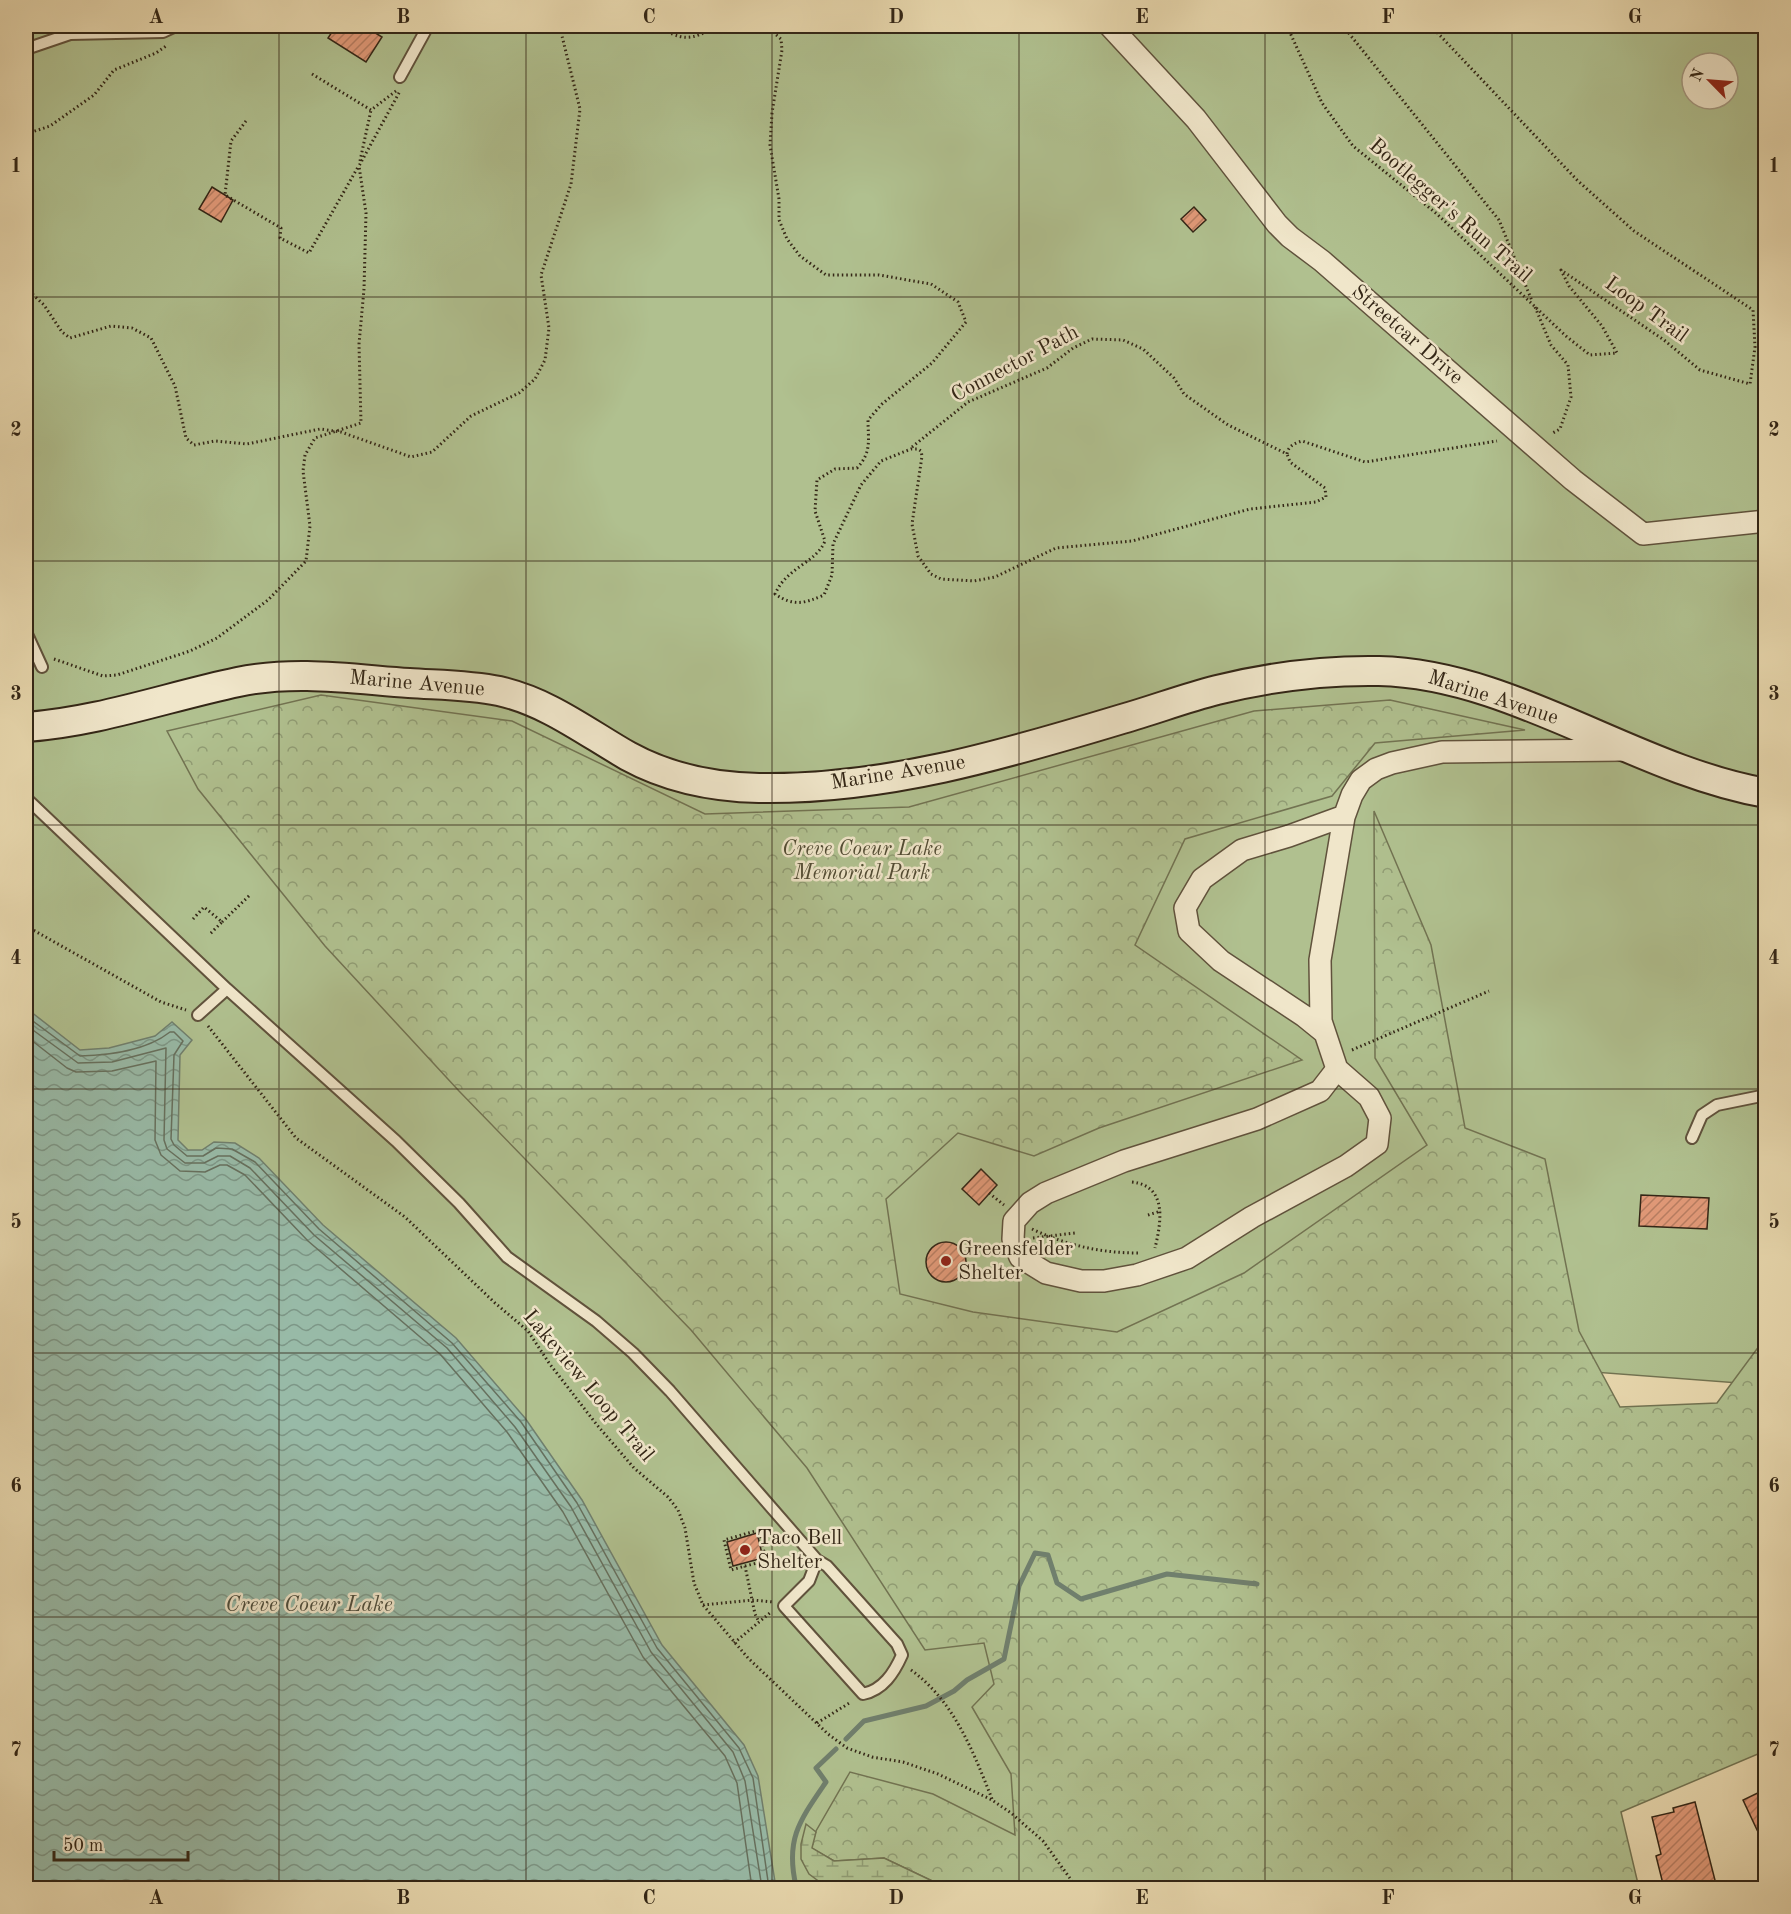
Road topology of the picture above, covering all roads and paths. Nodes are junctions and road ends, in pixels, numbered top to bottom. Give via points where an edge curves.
1 (176, 26) edge
2 (199, 26) edge
3 (428, 26) edge
4 (562, 26) edge
5 (655, 26) edge
6 (717, 26) edge
7 (766, 26) edge
8 (1110, 26) edge
9 (1287, 26) edge
10 (1343, 26) edge
11 (1431, 26) edge
12 (181, 37) dead end
13 (173, 42) dead end
14 (26, 49) edge
15 (312, 74) dead end
16 (400, 77) dead end
17 (371, 110) junction
18 (246, 121) dead end
19 (26, 134) edge
20 (359, 166) junction
21 (26, 288) edge
22 (1533, 303) junction
23 (332, 431) junction
24 (1525, 439) junction
25 (911, 448) junction
26 (1287, 454) junction
27 (1766, 521) edge
28 (26, 632) edge
29 (41, 665) joint
30 (26, 728) edge
31 (1630, 750) junction
32 (1766, 793) edge
33 (26, 798) edge
34 (1344, 816) junction
35 (250, 894) dead end
36 (193, 919) dead end
37 (222, 922) junction
38 (26, 926) edge
39 (210, 934) dead end
40 (227, 989) junction
41 (1489, 991) dead end
42 (198, 1015) junction
43 (1325, 1033) junction
44 (1335, 1063) junction
45 (1766, 1095) edge
46 (1692, 1138) dead end
47 (1132, 1182) dead end
48 (989, 1193) dead end
49 (1161, 1211) junction
50 (1148, 1215) dead end
51 (1018, 1216) junction
52 (1075, 1233) dead end
53 (1050, 1237) junction
54 (1013, 1239) junction
55 (1149, 1251) dead end
56 (1144, 1253) dead end
57 (817, 1560) junction
58 (746, 1565) junction
59 (753, 1600) junction
60 (703, 1605) junction
61 (784, 1606) junction
62 (759, 1622) junction
63 (734, 1644) junction
64 (898, 1664) junction
65 (863, 1694) junction
66 (818, 1723) junction
67 (992, 1800) junction
68 (1077, 1888) edge

1 - 14 lane via 163,32 70,34
2 - 12 path
3 - 16 lane
4 - 23 path via 580,109 571,184 541,275 549,328 545,360 535,379 519,393 471,416 432,452 411,456
5 - 6 path via 677,37 698,36
7 - 25 path via 781,39 770,145 779,220 787,239 800,256 826,274 879,274 931,284 958,302 966,322 932,363 868,420 868,452 857,468 835,469 818,480 815,511 825,541 821,551 779,584 775,594 784,600 805,603 824,595 832,575 833,544 861,485 881,461
8 - 24 street, Streetcar Drive via 1196,118 1241,180 1290,237
9 - 22 path, Bootlegger's Run Trail via 1322,103 1353,146 1437,214
10 - 22 path, Loop Trail via 1499,220
11 - 22 path, Loop Trail via 1578,182 1634,231 1753,310 1755,347 1750,384 1700,370 1664,340 1561,270 1617,353 1590,355
13 - 19 path via 114,70 94,95 50,126
15 - 17 path
17 - 20 path
17 - 20 path via 403,86
18 - 20 path via 231,141 225,195 281,228 280,238 304,252 309,253
20 - 23 path via 366,213 359,344 361,423
21 - 23 path via 70,338 111,326 132,328 151,338 175,386 186,438 194,445 215,441 247,444 320,429
22 - 24 path, Bootlegger's Run Trail via 1551,345 1568,365 1571,397 1560,429 1551,435
23 - 29 path via 315,438 305,455 303,471 310,526 306,561 268,600 217,638 117,675 103,675 55,658
24 - 26 path, Bootlegger's Run Trail via 1365,462 1302,441 1294,443
24 - 27 street, Streetcar Drive via 1643,534
25 - 26 path, Connector Path via 968,402 1047,369 1072,348 1092,339 1123,340 1143,349 1174,378 1184,394 1228,425
25 - 26 path via 921,451 922,456 912,524 918,556 941,579 974,581 996,577 1056,548 1132,541 1250,509 1316,502 1326,497 1326,488 1290,462
28 - 29 lane
30 - 31 main road, Marine Avenue via 53,726 243,681 291,675 329,676 498,691 559,713 633,758 673,775 713,785 761,788 857,784 932,772 1010,752 1216,691 1322,672 1379,671 1455,682 1555,717
31 - 32 main road, Marine Avenue via 1745,790
31 - 34 street via 1442,752 1392,763 1361,780
33 - 40 lane
34 - 43 street via 1320,960 1321,1021
34 - 43 street via 1242,850 1202,879 1185,908 1189,931 1221,961
35 - 37 path
36 - 37 path via 204,907
37 - 39 path
38 - 42 path via 161,1002
40 - 42 lane
40 - 57 lane via 396,1141 507,1257 596,1321 633,1353
41 - 44 path
42 - 60 path, Lakeview Loop Trail via 296,1138 405,1217 528,1331 597,1425 678,1510 686,1528 694,1583
43 - 44 street
44 - 51 street via 1320,1091 1257,1119 1124,1161 1046,1193
44 - 54 street via 1368,1097 1380,1118 1377,1144 1187,1258 1137,1275 1081,1281 1037,1268 1020,1257
45 - 46 lane via 1717,1105 1702,1115
47 - 49 path via 1143,1183 1155,1195
48 - 51 path
49 - 50 path
49 - 55 path via 1155,1249
51 - 53 path via 1028,1227
51 - 54 street
52 - 53 path
53 - 54 path
53 - 56 path via 1097,1251
57 - 61 lane via 808,1581
57 - 64 lane via 827,1566 897,1644 902,1656
58 - 58 path via 730,1570 724,1539 759,1530 766,1561
58 - 59 path
59 - 60 path
59 - 61 path
59 - 62 path
60 - 63 path, Lakeview Loop Trail
61 - 62 path
61 - 65 lane
62 - 63 path
63 - 66 path, Lakeview Loop Trail
64 - 65 lane via 890,1678 873,1692
64 - 67 path via 929,1683 948,1706 975,1756
65 - 66 path
66 - 67 path, Lakeview Loop Trail via 847,1748 938,1774
67 - 68 path, Lakeview Loop Trail via 1043,1841

